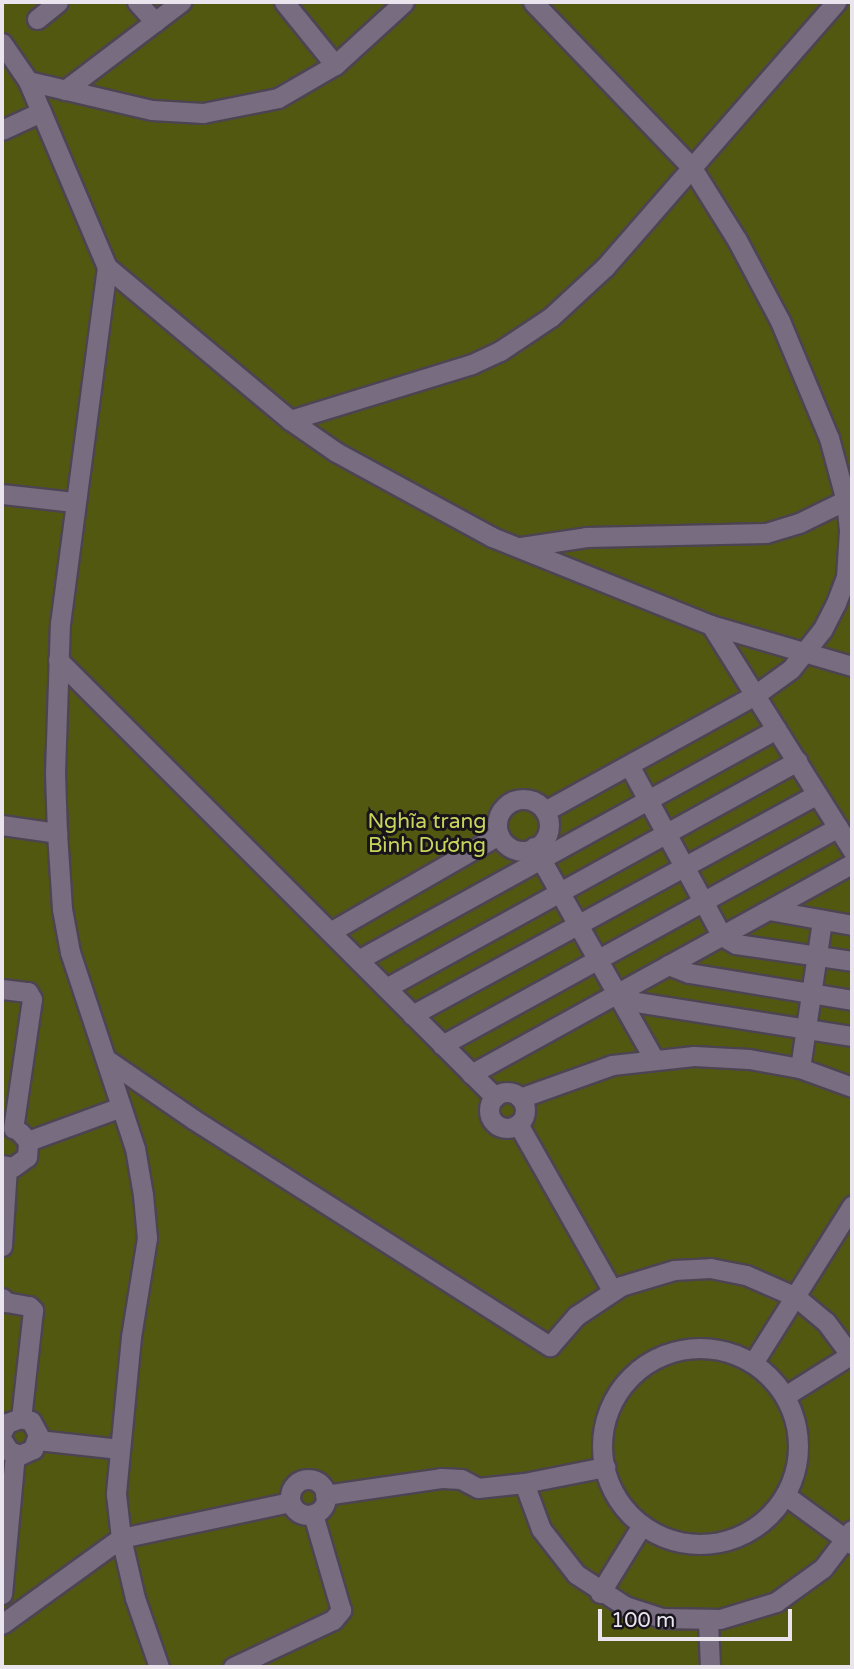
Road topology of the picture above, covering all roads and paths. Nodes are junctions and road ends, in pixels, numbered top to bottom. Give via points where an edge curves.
1 (58, 2) edge
2 (137, 2) edge
3 (181, 2) edge
4 (285, 2) edge
5 (404, 2) edge
6 (533, 2) edge
7 (836, 2) edge
8 (848, 2) edge
9 (852, 6) edge
10 (37, 19) dead end
11 (155, 22) junction
12 (2, 43) edge
13 (335, 65) junction
14 (28, 81) junction
15 (65, 90) junction
16 (41, 112) junction
17 (2, 130) edge
18 (691, 168) junction
19 (107, 267) junction
20 (290, 420) junction
21 (2, 494) edge
22 (849, 499) edge
23 (74, 502) junction
24 (520, 547) junction
25 (711, 625) junction
26 (805, 653) junction
27 (58, 660) junction
28 (852, 666) edge
29 (755, 695) junction
30 (777, 729) junction
31 (797, 761) junction
32 (629, 765) junction
33 (817, 793) junction
34 (648, 800) junction
35 (545, 811) junction
36 (2, 825) edge
37 (838, 827) junction
38 (57, 833) junction
39 (666, 834) junction
40 (499, 835) junction
41 (852, 850) edge
42 (537, 853) junction
43 (852, 864) edge
44 (684, 866) junction
45 (559, 893) junction
46 (702, 901) junction
47 (769, 910) junction
48 (822, 920) junction
49 (576, 925) junction
50 (852, 925) edge
51 (330, 932) junction
52 (722, 936) junction
53 (817, 956) junction
54 (358, 960) junction
55 (595, 960) junction
56 (852, 961) edge
57 (668, 965) junction
58 (386, 988) junction
59 (2, 989) edge
60 (811, 993) junction
61 (615, 995) junction
62 (852, 1000) edge
63 (412, 1015) junction
64 (805, 1029) junction
65 (852, 1036) edge
66 (442, 1045) junction
67 (106, 1059) junction
68 (654, 1059) junction
69 (800, 1068) junction
70 (471, 1074) junction
71 (852, 1087) edge
72 (495, 1097) junction
73 (520, 1098) junction
74 (121, 1107) junction
75 (518, 1124) junction
76 (14, 1134) edge
77 (5, 1166) edge
78 (852, 1206) edge
79 (2, 1246) edge
80 (612, 1290) junction
81 (796, 1297) junction
82 (2, 1298) edge
83 (852, 1355) edge
84 (752, 1363) junction
85 (785, 1396) junction
86 (21, 1418) junction
87 (2, 1432) edge
88 (2, 1440) edge
89 (38, 1440) junction
90 (120, 1449) junction
91 (15, 1454) junction
92 (605, 1466) junction
93 (524, 1483) junction
94 (326, 1495) junction
95 (785, 1495) junction
96 (290, 1502) junction
97 (313, 1514) junction
98 (642, 1525) junction
99 (121, 1538) junction
100 (850, 1538) edge
101 (600, 1593) junction
102 (2, 1594) edge
103 (708, 1621) junction
104 (2, 1624) edge
105 (159, 1667) edge
106 (233, 1667) edge
107 (710, 1667) edge

1 - 10 street
2 - 11 street
3 - 11 street
4 - 13 street
5 - 13 street
6 - 18 street
7 - 18 street
8 - 9 street
11 - 15 street
12 - 14 street
13 - 15 street via 278,98 203,113 152,110
14 - 15 street
14 - 16 street
16 - 17 street
16 - 19 street
18 - 20 street via 605,267 551,317 500,351 472,364
18 - 22 street via 737,240 780,321
19 - 20 street
19 - 23 street
20 - 24 street via 336,452 492,537
21 - 23 street
22 - 24 street via 766,533 586,537
22 - 26 street via 846,577 836,603
23 - 27 street
24 - 25 street
25 - 26 street
25 - 29 street
26 - 28 street
26 - 29 street
27 - 38 street
27 - 51 street
29 - 30 street
29 - 32 street
30 - 31 street
30 - 34 street
31 - 33 street
31 - 39 street
32 - 34 street
32 - 35 street
33 - 37 street
33 - 44 street
34 - 39 street
34 - 42 street
35 - 40 street via 525,799 510,802 499,813
35 - 42 street via 547,831
36 - 38 street
37 - 41 street
37 - 46 street
38 - 67 street via 70,952
39 - 44 street
39 - 45 street
40 - 42 street via 515,849
40 - 51 street
42 - 45 street
42 - 54 street
43 - 47 street
44 - 46 street
44 - 49 street
45 - 49 street
45 - 58 street
46 - 52 street
46 - 55 street
47 - 48 street
47 - 52 street
48 - 50 street
48 - 53 street
49 - 55 street
49 - 63 street
51 - 54 street
52 - 53 street via 736,944
52 - 57 street
53 - 56 street
53 - 60 street
54 - 58 street
55 - 61 street
55 - 66 street
57 - 60 street via 689,973
57 - 61 street
58 - 63 street
59 - 76 street via 28,992 32,999
60 - 62 street
60 - 64 street
61 - 64 street
61 - 68 street
61 - 70 street
63 - 66 street
64 - 65 street
64 - 69 street
66 - 70 street
67 - 74 street
67 - 80 street via 192,1119 550,1346 576,1316
68 - 69 street via 722,1057
68 - 73 street via 585,1073
69 - 71 street
70 - 72 street
72 - 73 street via 509,1093
72 - 75 street via 489,1110 493,1121 508,1128
73 - 75 street via 525,1111
74 - 76 street
74 - 90 street via 135,1148 147,1238
75 - 80 street
76 - 77 street via 29,1151 24,1161
77 - 79 street
78 - 81 street
80 - 81 street via 656,1273 710,1268 755,1278
81 - 83 street via 826,1322
81 - 84 street
82 - 86 street via 33,1310
83 - 85 street
84 - 85 street
84 - 92 street via 722,1350 694,1348 666,1354 642,1368 622,1387 609,1412 603,1439
85 - 95 street via 796,1425 798,1453
86 - 87 street via 11,1420
86 - 89 street via 35,1425
88 - 91 street
89 - 90 street
89 - 91 street via 29,1452
90 - 99 street via 116,1493
91 - 102 street
92 - 93 street
92 - 98 street via 622,1504
93 - 94 street via 478,1488 461,1479 441,1478
93 - 101 street via 551,1545
94 - 96 street via 318,1483 302,1480 293,1486
94 - 97 street via 322,1508
95 - 98 street via 758,1524 720,1541 679,1541
95 - 100 street
96 - 97 street via 302,1514
96 - 99 street
97 - 106 street via 341,1610 333,1620
98 - 101 street
99 - 104 street
99 - 105 street via 135,1598
100 - 103 street via 809,1581 785,1597 749,1613
101 - 103 street via 643,1613
103 - 107 street

